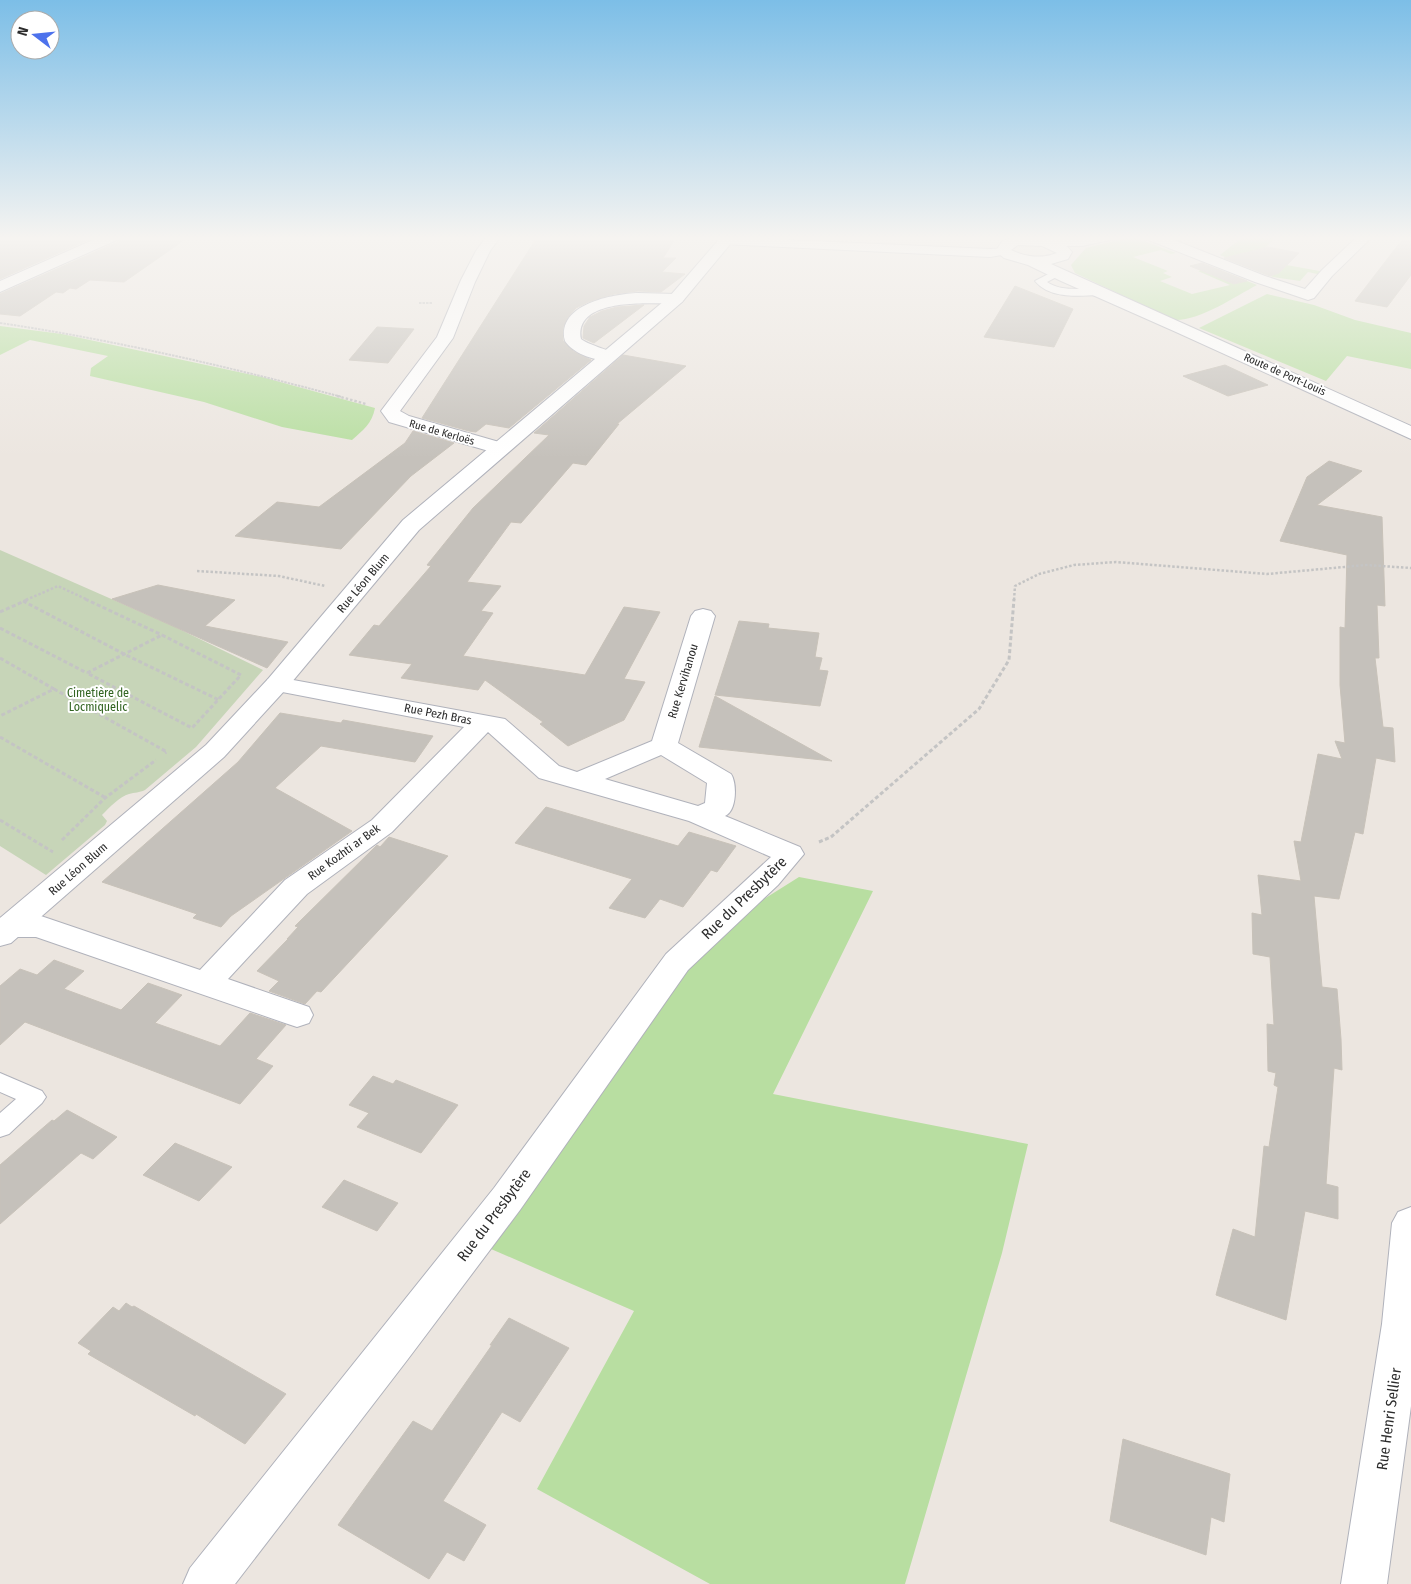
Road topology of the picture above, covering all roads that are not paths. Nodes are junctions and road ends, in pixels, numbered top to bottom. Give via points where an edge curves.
1 (456, 310) edge
2 (590, 310) edge
3 (663, 310) edge
4 (1139, 310) edge
5 (608, 356) junction
6 (1408, 430) edge
7 (499, 448) junction
8 (703, 616) dead end
9 (278, 684) junction
10 (483, 722) junction
11 (664, 746) junction
12 (582, 780) junction
13 (699, 815) junction
14 (790, 854) joint
15 (4, 929) edge
16 (206, 983) junction
17 (297, 1015) dead end
18 (0, 1082) edge
19 (0, 1127) edge
20 (1411, 1223) edge
21 (206, 1584) edge
22 (1364, 1584) edge

1 - 7 street, Rue de Kerloës via 445,338 390,411 396,418
2 - 5 street via 574,323 570,333 573,342
3 - 5 street, Rue Léon Blum
4 - 6 street, Route de Port-Louis
5 - 7 street, Rue Léon Blum
7 - 9 street, Rue Léon Blum via 411,525
8 - 11 street, Rue Kervihanou
9 - 10 street, Rue Pezh Bras
9 - 15 street, Rue Léon Blum via 215,751
10 - 12 street, Rue Pezh Bras via 496,724 549,772
10 - 16 street, Rue Kozhti ar Bek via 382,826 296,887
11 - 12 street
11 - 13 street via 721,780 719,808
12 - 13 street, Rue Pezh Bras
13 - 14 street, Rue Pezh Bras
14 - 21 street, Rue du Presbytère via 677,962 507,1199
15 - 16 street via 38,926
16 - 17 street
18 - 19 lane via 34,1096
20 - 22 street, Rue Henri Sellier via 1402,1324

